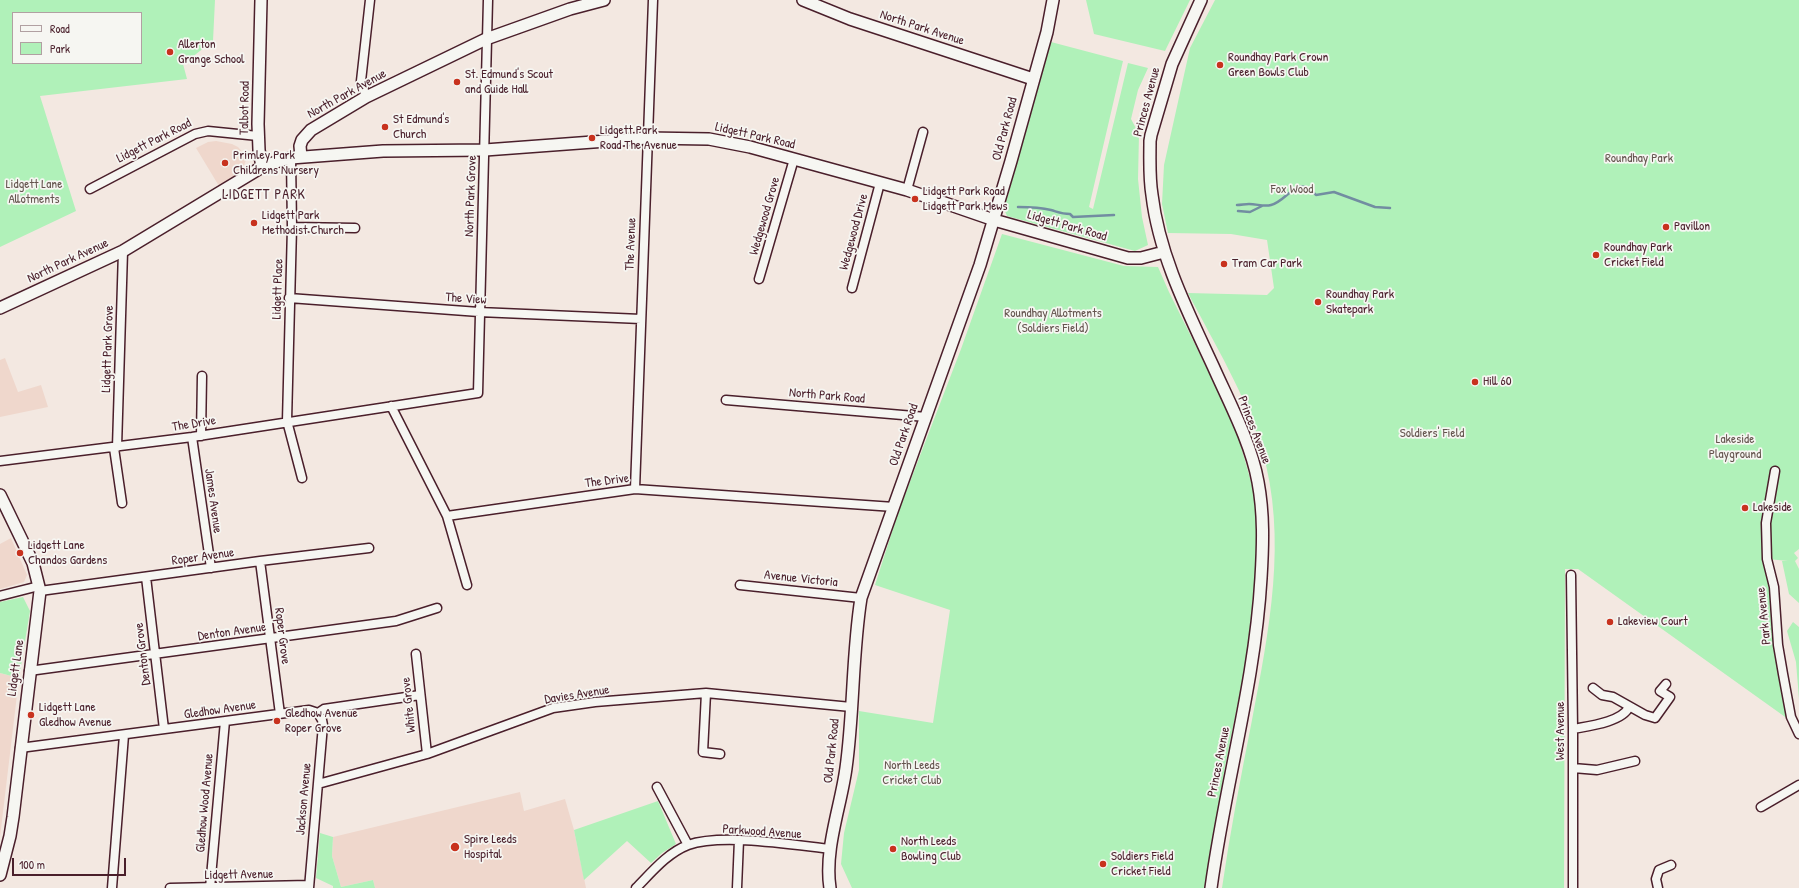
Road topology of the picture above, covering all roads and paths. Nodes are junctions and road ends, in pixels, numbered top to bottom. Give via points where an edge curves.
1 (261, 0) edge
2 (370, 0) edge
3 (488, 0) edge
4 (604, 0) edge
5 (653, 0) edge
6 (802, 0) edge
7 (1053, 0) edge
8 (1201, 0) edge
9 (486, 39) junction
10 (1033, 79) junction
11 (366, 97) junction
12 (923, 132) dead end
13 (258, 136) junction
14 (647, 138) junction
15 (485, 150) junction
16 (296, 158) junction
17 (794, 159) junction
18 (262, 167) junction
19 (880, 183) junction
20 (90, 189) dead end
21 (907, 190) junction
22 (994, 220) junction
23 (292, 227) junction
24 (355, 228) dead end
25 (122, 251) junction
26 (1164, 252) junction
27 (759, 279) dead end
28 (852, 288) dead end
29 (289, 298) junction
30 (0, 308) edge
31 (479, 312) junction
32 (641, 319) junction
33 (202, 376) dead end
34 (478, 393) joint
35 (726, 400) dead end
36 (391, 406) junction
37 (926, 417) junction
38 (287, 421) junction
39 (196, 436) junction
40 (115, 447) junction
41 (0, 461) edge
42 (1775, 471) dead end
43 (302, 478) dead end
44 (635, 489) junction
45 (0, 495) edge
46 (122, 502) dead end
47 (894, 508) junction
48 (447, 516) junction
49 (369, 548) dead end
50 (260, 561) junction
51 (211, 568) junction
52 (1571, 575) dead end
53 (146, 577) junction
54 (467, 585) dead end
55 (740, 585) dead end
56 (39, 589) junction
57 (0, 596) edge
58 (861, 598) junction
59 (437, 608) dead end
60 (271, 639) junction
61 (155, 654) junction
62 (416, 654) dead end
63 (30, 671) junction
64 (1666, 684) dead end
65 (1593, 688) dead end
66 (706, 693) junction
67 (420, 695) junction
68 (851, 707) junction
69 (1629, 707) junction
70 (318, 713) junction
71 (280, 714) junction
72 (225, 721) junction
73 (164, 729) junction
74 (1573, 729) junction
75 (1799, 734) edge
76 (124, 735) junction
77 (20, 748) junction
78 (426, 754) junction
79 (720, 754) dead end
80 (1635, 761) dead end
81 (1573, 768) junction
82 (318, 784) junction
83 (1799, 785) edge
84 (657, 787) dead end
85 (1761, 807) dead end
86 (739, 840) junction
87 (688, 845) junction
88 (831, 849) junction
89 (1671, 865) dead end
90 (0, 876) edge
91 (309, 887) edge
92 (112, 888) edge
93 (170, 888) edge
94 (210, 888) edge
95 (636, 888) edge
96 (737, 888) edge
97 (830, 888) edge
98 (1211, 888) edge
99 (1573, 888) edge
100 (1658, 888) edge

1 - 13 street, Talbot Road
2 - 11 street via 361,81
3 - 9 street, North Park Grove
4 - 9 street, North Park Avenue
5 - 14 street, The Avenue
6 - 10 street, North Park Avenue via 857,21
7 - 10 street, Old Park Road via 1047,32
8 - 26 street, Princes Avenue via 1172,64 1150,141 1152,195
9 - 11 street, North Park Avenue
9 - 15 street, North Park Grove
10 - 22 street, Old Park Road
11 - 16 street, North Park Avenue via 311,130 302,140
12 - 21 street
13 - 18 street, Talbot Road
13 - 20 street, Lidgett Park Road via 208,131 195,134
14 - 15 street, Lidgett Park Road
14 - 17 street, Lidgett Park Road via 710,139
14 - 32 street, The Avenue
15 - 16 street, Lidgett Park Road via 383,151
15 - 31 street, North Park Grove
16 - 18 street, North Park Avenue
16 - 23 street, Lidgett Place
17 - 19 street, Lidgett Park Road
17 - 27 street, Wedgewood Grove
18 - 25 street, North Park Avenue
19 - 21 street, Lidgett Park Road
19 - 28 street, Wedgewood Drive
21 - 22 street, Lidgett Park Road
22 - 26 street, Lidgett Park Road via 1128,258 1141,258
22 - 37 street, Old Park Road
23 - 24 street
23 - 29 street, Lidgett Place
25 - 30 street, North Park Avenue
25 - 40 street, Lidgett Park Grove
26 - 98 street, Princes Avenue via 1242,430 1258,480 1264,531 1254,654 1218,838
29 - 31 street, The View
29 - 38 street, Lidgett Place
31 - 32 street, The View
31 - 34 street, North Park Grove
32 - 44 street, The Avenue
33 - 39 street, James Avenue
34 - 36 street, The Drive
35 - 37 street, North Park Road
36 - 38 street, The Drive
36 - 48 street
37 - 47 street, Old Park Road
38 - 39 street, The Drive
38 - 43 street, Lidgett Place
39 - 40 street, The Drive
39 - 51 street, James Avenue
40 - 41 street, The Drive
40 - 46 street, Lidgett Park Grove
42 - 75 street, Park Avenue via 1766,525 1767,559 1774,587 1778,645 1790,717
44 - 47 street, The Drive
44 - 48 street, The Drive
45 - 56 street, Lidgett Lane via 33,563
47 - 58 street, Old Park Road
48 - 54 street
49 - 50 street, Roper Avenue
50 - 51 street, Roper Avenue
50 - 60 street, Roper Grove
51 - 53 street, Roper Avenue
52 - 74 street, West Avenue
53 - 56 street, Roper Avenue
53 - 61 street, Denton Grove
55 - 58 street, Avenue Victoria
56 - 57 street, Roper Avenue
56 - 63 street, Lidgett Lane via 40,602
58 - 68 street, Old Park Road via 854,649
59 - 60 street, Denton Avenue via 396,621
60 - 61 street, Denton Avenue
60 - 71 street, Roper Grove
61 - 63 street, Denton Avenue
61 - 73 street, Denton Grove
62 - 67 street, White Grove
63 - 77 street, Lidgett Lane
64 - 69 street via 1660,691 1670,697 1655,718
65 - 69 street
66 - 68 street, Davies Avenue
66 - 78 street, Davies Avenue via 553,708
66 - 79 street via 703,752
67 - 70 street, Gledhow Avenue via 324,709
67 - 78 street, White Grove
68 - 88 street, Old Park Road via 846,769
69 - 74 street via 1626,712 1601,724
70 - 71 street, Gledhow Avenue via 309,710
70 - 82 street, Jackson Avenue via 323,725
71 - 72 street, Gledhow Avenue
72 - 73 street, Gledhow Avenue
72 - 94 street, Gledhow Wood Avenue
73 - 76 street, Gledhow Avenue
74 - 81 street, West Avenue
76 - 77 street, Gledhow Avenue
76 - 92 street
77 - 90 street, Lidgett Lane via 10,836
78 - 82 street, Davies Avenue
80 - 81 street via 1597,770
81 - 99 street, West Avenue
82 - 91 street, Jackson Avenue
83 - 85 street
84 - 87 street
86 - 87 street, Parkwood Avenue
86 - 88 street, Parkwood Avenue
86 - 96 street
87 - 95 street, Parkwood Avenue via 669,856
88 - 97 street, Old Park Road via 828,876
89 - 100 street via 1659,870 1656,879
91 - 94 street, Lidgett Avenue
93 - 94 street, Lidgett Avenue

